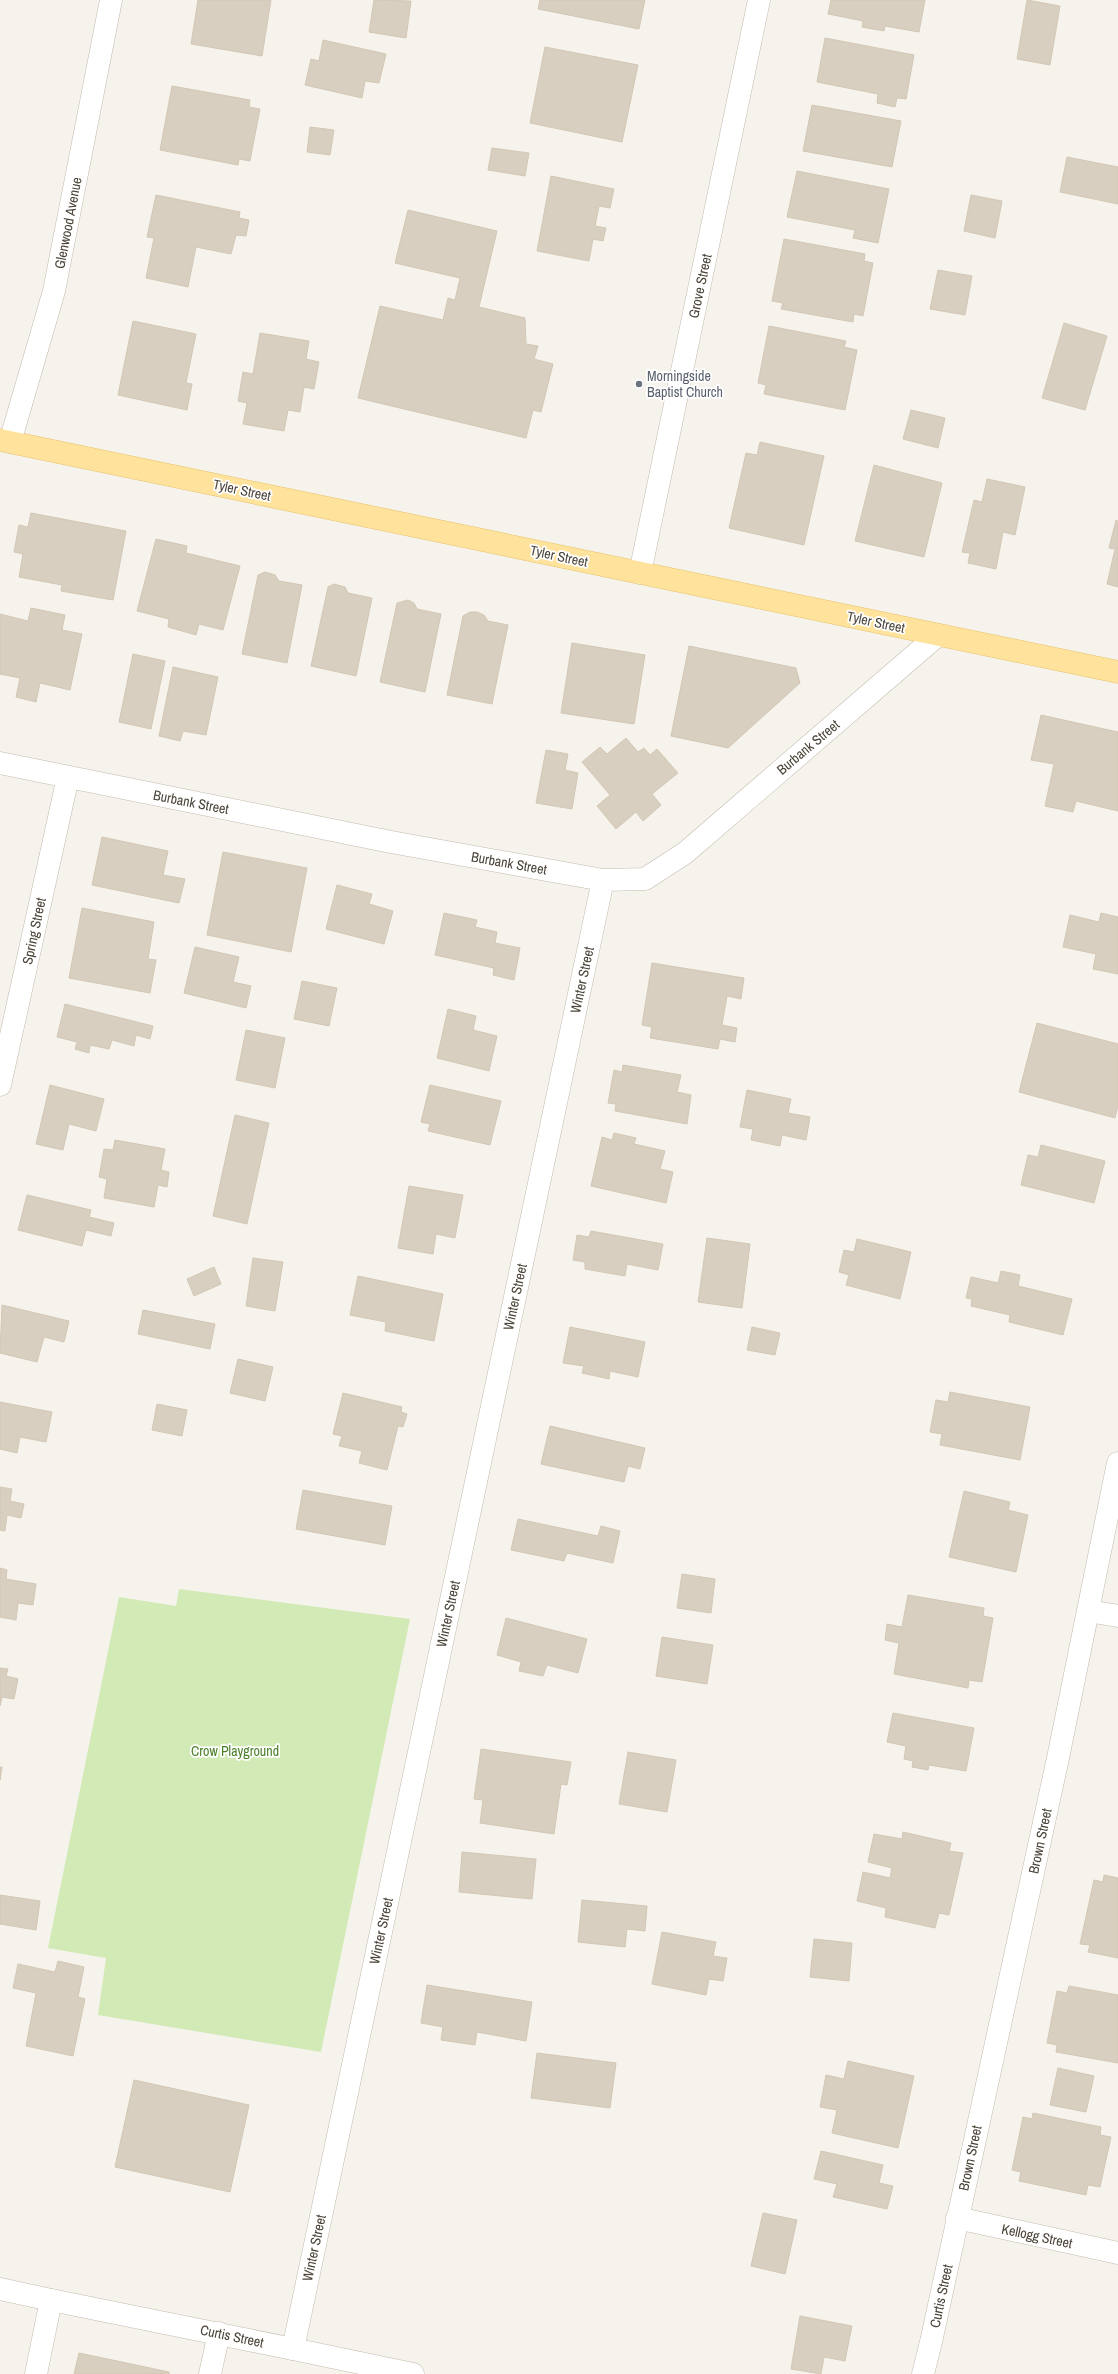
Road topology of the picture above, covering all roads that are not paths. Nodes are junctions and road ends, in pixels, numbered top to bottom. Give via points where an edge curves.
1 (111, 0) edge
2 (759, 0) edge
3 (5, 441) edge
4 (640, 573) junction
5 (938, 635) junction
6 (1118, 672) edge
7 (0, 762) edge
8 (68, 777) junction
9 (603, 880) junction
10 (0, 1085) edge
11 (1118, 1463) edge
12 (1088, 1611) junction
13 (1118, 1616) edge
14 (957, 2218) junction
15 (1118, 2253) edge
16 (0, 2289) edge
17 (51, 2300) junction
18 (219, 2333) junction
19 (292, 2349) junction
20 (36, 2374) edge
21 (210, 2374) edge
22 (413, 2374) edge
23 (923, 2374) edge

1 - 3 street, Glenwood Avenue via 54,292
2 - 4 street, Grove Street
3 - 4 main road, Tyler Street
4 - 5 main road, Tyler Street
5 - 6 main road, Tyler Street
5 - 9 street, Burbank Street via 685,853 645,879
7 - 8 street, Burbank Street
8 - 9 street, Burbank Street via 391,842
8 - 10 street, Spring Street
9 - 19 street, Winter Street
11 - 12 street, Brown Street
12 - 13 street
12 - 14 street, Brown Street
14 - 15 street, Kellogg Street
14 - 23 street, Curtis Street
16 - 17 street
17 - 18 street, Curtis Street
17 - 20 street
18 - 19 street, Curtis Street
18 - 21 street
19 - 22 street, Curtis Street

